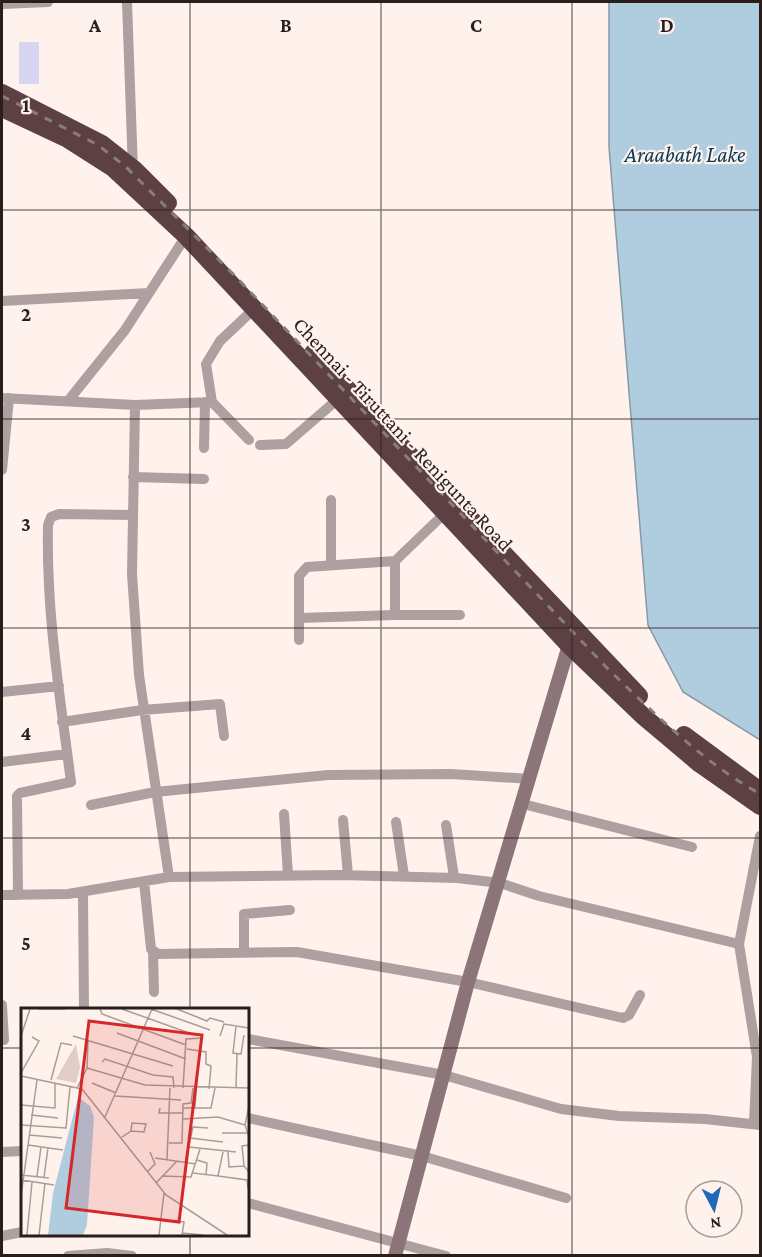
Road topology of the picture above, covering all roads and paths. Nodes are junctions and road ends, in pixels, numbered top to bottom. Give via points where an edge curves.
1 (48, 2) edge
2 (127, 2) edge
3 (2, 4) edge
4 (2, 93) edge
5 (2, 108) edge
6 (130, 175) junction
7 (186, 236) junction
8 (149, 293) junction
9 (2, 301) edge
10 (255, 308) junction
11 (5, 398) edge
12 (338, 399) junction
13 (68, 401) junction
14 (208, 402) junction
15 (135, 405) junction
16 (249, 440) dead end
17 (260, 445) dead end
18 (204, 448) dead end
19 (2, 470) edge
20 (134, 477) junction
21 (204, 479) dead end
22 (331, 500) dead end
23 (445, 513) junction
24 (133, 515) junction
25 (395, 561) junction
26 (331, 564) junction
27 (395, 615) junction
28 (460, 615) dead end
29 (299, 618) junction
30 (300, 640) dead end
31 (575, 640) junction
32 (59, 686) junction
33 (2, 692) edge
34 (142, 710) junction
35 (62, 722) junction
36 (224, 736) dead end
37 (67, 754) junction
38 (2, 762) edge
39 (530, 778) junction
40 (760, 791) edge
41 (155, 792) junction
42 (523, 804) junction
43 (91, 805) dead end
44 (760, 807) edge
45 (284, 814) dead end
46 (344, 820) dead end
47 (396, 822) dead end
48 (446, 825) dead end
49 (760, 836) edge
50 (692, 847) dead end
51 (288, 875) junction
52 (348, 875) junction
53 (404, 876) junction
54 (169, 877) junction
55 (454, 877) junction
56 (144, 881) junction
57 (500, 883) junction
58 (82, 892) junction
59 (2, 895) edge
60 (18, 895) junction
61 (290, 910) dead end
62 (739, 944) junction
63 (153, 951) junction
64 (244, 953) junction
65 (468, 982) junction
66 (154, 992) dead end
67 (640, 994) dead end
68 (2, 1005) edge
69 (84, 1008) edge
70 (249, 1039) edge
71 (4, 1040) dead end
72 (444, 1076) junction
73 (249, 1118) edge
74 (757, 1124) edge
75 (21, 1151) edge
76 (2, 1152) edge
77 (422, 1156) junction
78 (566, 1198) dead end
79 (249, 1203) edge
80 (21, 1232) edge
81 (2, 1236) edge
82 (397, 1249) edge
83 (68, 1256) edge
84 (132, 1256) edge
85 (446, 1256) edge

1 - 3 street
2 - 6 street
4 - 6 highway, Chennai - Tiruttani - Renigunta Road via 102,144
5 - 6 highway, Chennai - Tiruttani - Renigunta Road via 66,138
6 - 7 highway, Chennai - Tiruttani - Renigunta Road
6 - 31 highway, Chennai - Tiruttani - Renigunta Road via 266,303
7 - 8 street
7 - 10 highway, Chennai - Tiruttani - Renigunta Road
8 - 9 street
8 - 13 street
10 - 12 highway, Chennai - Tiruttani - Renigunta Road
10 - 14 street via 219,341 209,356
11 - 13 street
11 - 19 street
12 - 17 street via 286,444
12 - 23 highway, Chennai - Tiruttani - Renigunta Road
13 - 15 street
14 - 15 street
14 - 16 street
14 - 18 street
15 - 20 street
20 - 21 street
20 - 24 street
22 - 26 street
23 - 25 street
23 - 31 highway, Chennai - Tiruttani - Renigunta Road
24 - 32 street via 59,514 51,518 46,578
24 - 34 street via 132,574
25 - 26 street
25 - 27 street
26 - 29 street via 302,570
27 - 28 street
27 - 29 street
29 - 30 street
31 - 39 street
31 - 40 highway, Chennai - Tiruttani - Renigunta Road via 700,749
31 - 44 highway, Chennai - Tiruttani - Renigunta Road via 642,715
32 - 33 street
32 - 35 street
34 - 35 street
34 - 36 street via 220,704
34 - 41 street
35 - 37 street
37 - 38 street
37 - 60 street via 71,782 17,796
39 - 41 street via 339,774
39 - 42 street
41 - 43 street
41 - 54 street
42 - 50 street
42 - 57 street
45 - 51 street
46 - 52 street
47 - 53 street
48 - 55 street
49 - 62 street
51 - 52 street
51 - 54 street
52 - 53 street
53 - 55 street
54 - 56 street
55 - 57 street
56 - 58 street
56 - 63 street
57 - 62 street via 550,899
57 - 65 street
58 - 60 street
58 - 69 street
59 - 60 street
61 - 64 street via 244,914
62 - 74 street via 757,1057
63 - 64 street via 165,955
63 - 66 street
64 - 65 street via 297,952
65 - 67 street via 623,1018 629,1015
65 - 72 street
68 - 71 street
70 - 72 street
72 - 74 street via 561,1109
72 - 77 street
73 - 77 street
75 - 76 street
77 - 78 street
77 - 82 street
79 - 82 street
80 - 81 street
82 - 85 street
83 - 84 street

